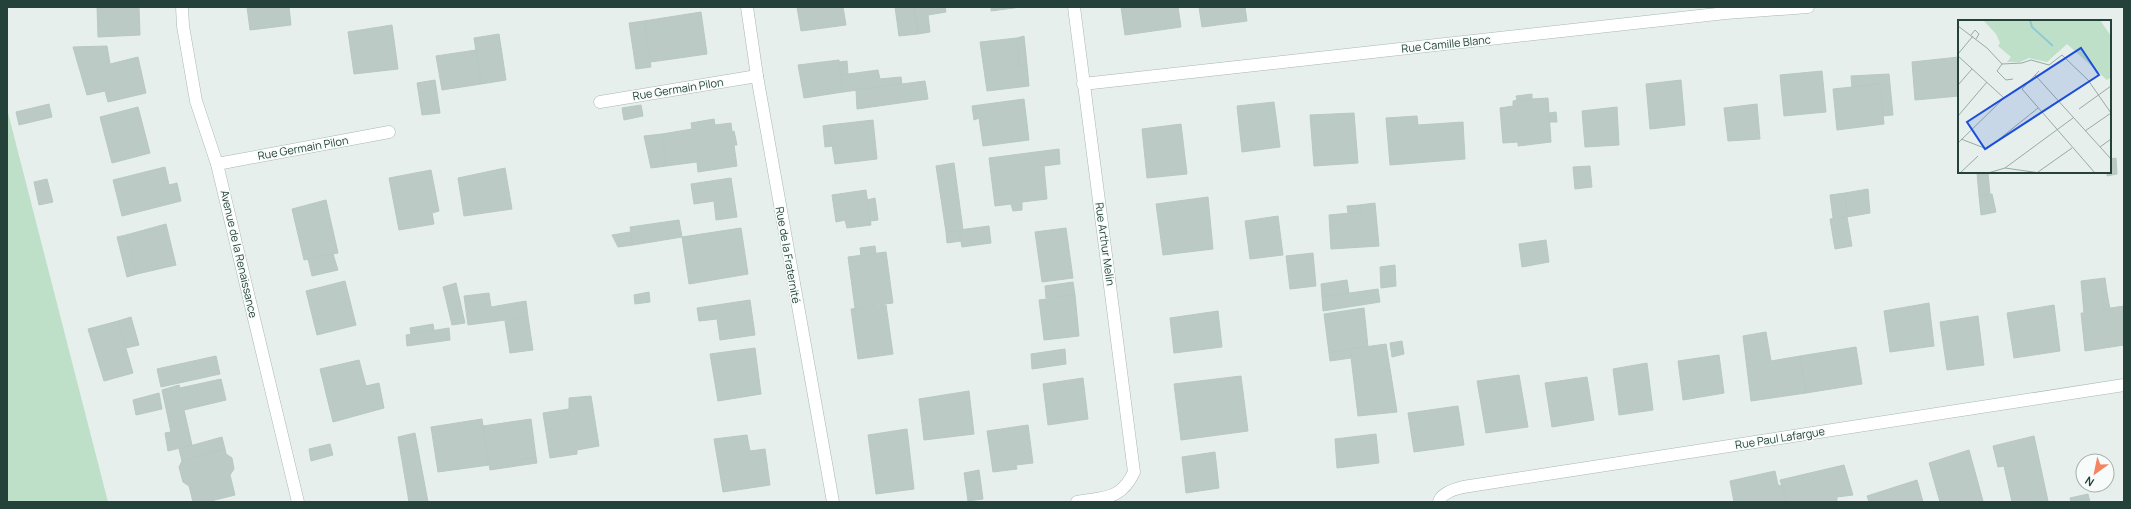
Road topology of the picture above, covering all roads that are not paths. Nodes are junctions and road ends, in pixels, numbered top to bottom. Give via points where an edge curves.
1 (182, 7) edge
2 (747, 7) edge
3 (1074, 7) edge
4 (1808, 7) edge
5 (757, 76) junction
6 (1083, 84) junction
7 (600, 102) dead end
8 (389, 132) dead end
9 (217, 164) junction
10 (2124, 385) edge
11 (1439, 500) edge
12 (298, 502) edge
13 (833, 502) edge
14 (1077, 502) edge

1 - 9 street, Avenue de la Renaissance via 196,101
2 - 5 street, Rue de la Fraternité
3 - 6 street, Rue Arthur Melin
4 - 6 street, Rue Camille Blanc via 1726,13
5 - 7 street, Rue Germain Pilon
5 - 13 street, Rue de la Fraternité
6 - 14 street, Rue Arthur Melin via 1134,472 1122,491 1111,496
8 - 9 street, Rue Germain Pilon
9 - 12 street, Avenue de la Renaissance
10 - 11 street, Rue Paul Lafargue via 1463,486 1450,491

